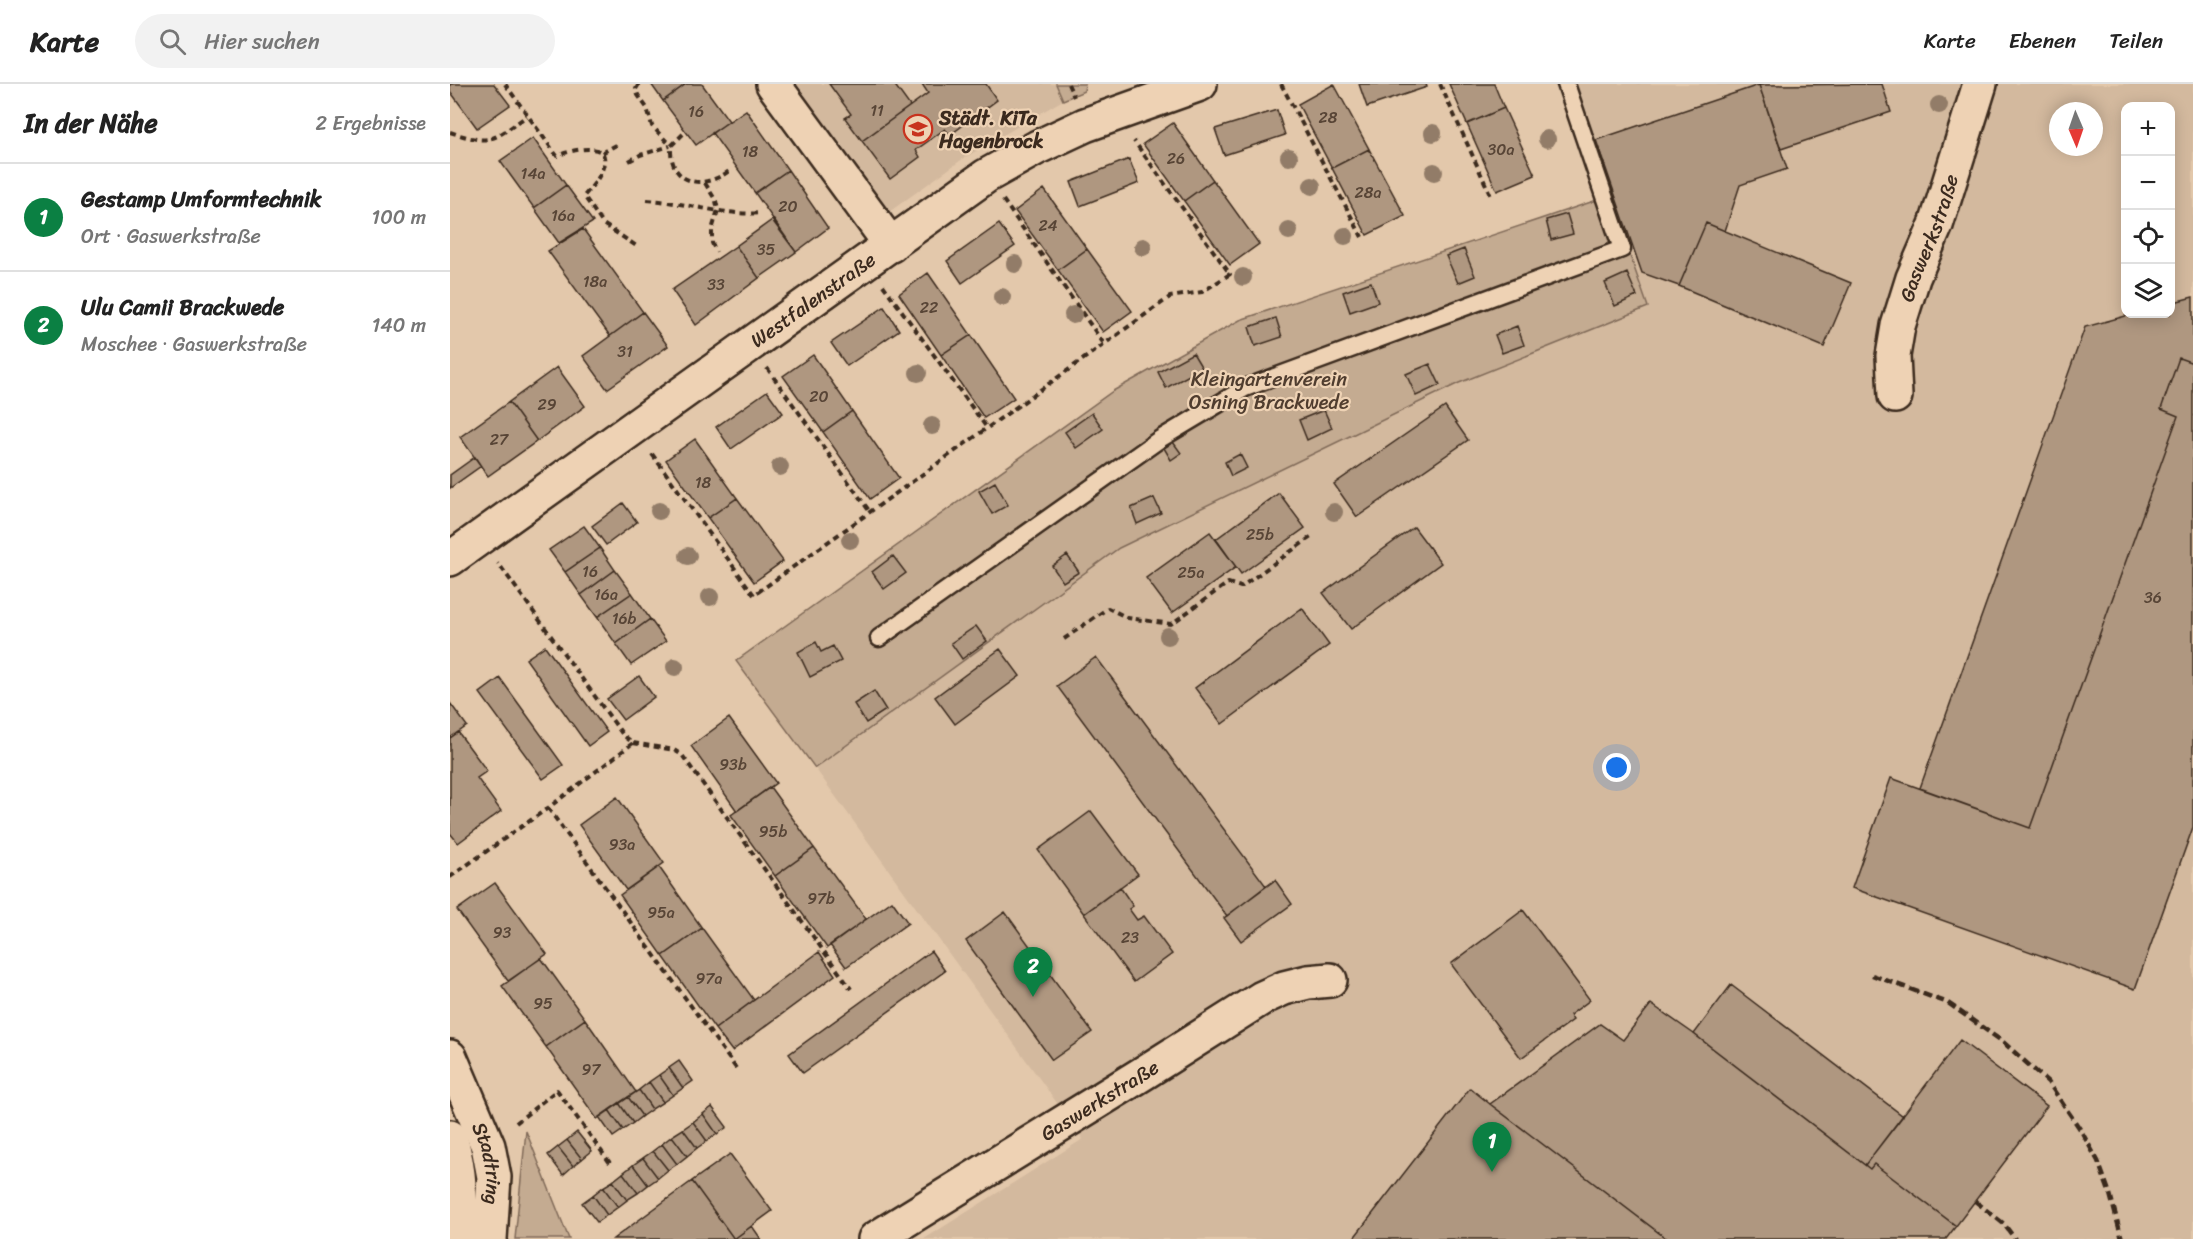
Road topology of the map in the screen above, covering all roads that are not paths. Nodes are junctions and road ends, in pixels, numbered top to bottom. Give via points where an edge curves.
1 (773, 84) edge
2 (1200, 84) edge
3 (1566, 84) edge
4 (1980, 84) edge
5 (879, 254) junction
6 (1895, 396) dead end
7 (450, 559) edge
8 (879, 638) dead end
9 (1330, 980) dead end
10 (450, 1057) edge
11 (450, 1137) edge
12 (458, 1239) edge
13 (490, 1239) edge
14 (874, 1239) edge

1 - 5 street
2 - 5 street, Westfalenstraße via 1121,111 1038,147 986,176
3 - 8 lane via 1622,249 1245,388 1160,439
4 - 6 street, Gaswerkstraße via 1936,225 1898,326 1893,356
5 - 7 street, Westfalenstraße
9 - 14 street, Gaswerkstraße via 1284,988 1262,998
10 - 13 street, Stadtring via 488,1146 494,1177
11 - 12 street, Stadtring via 462,1201

